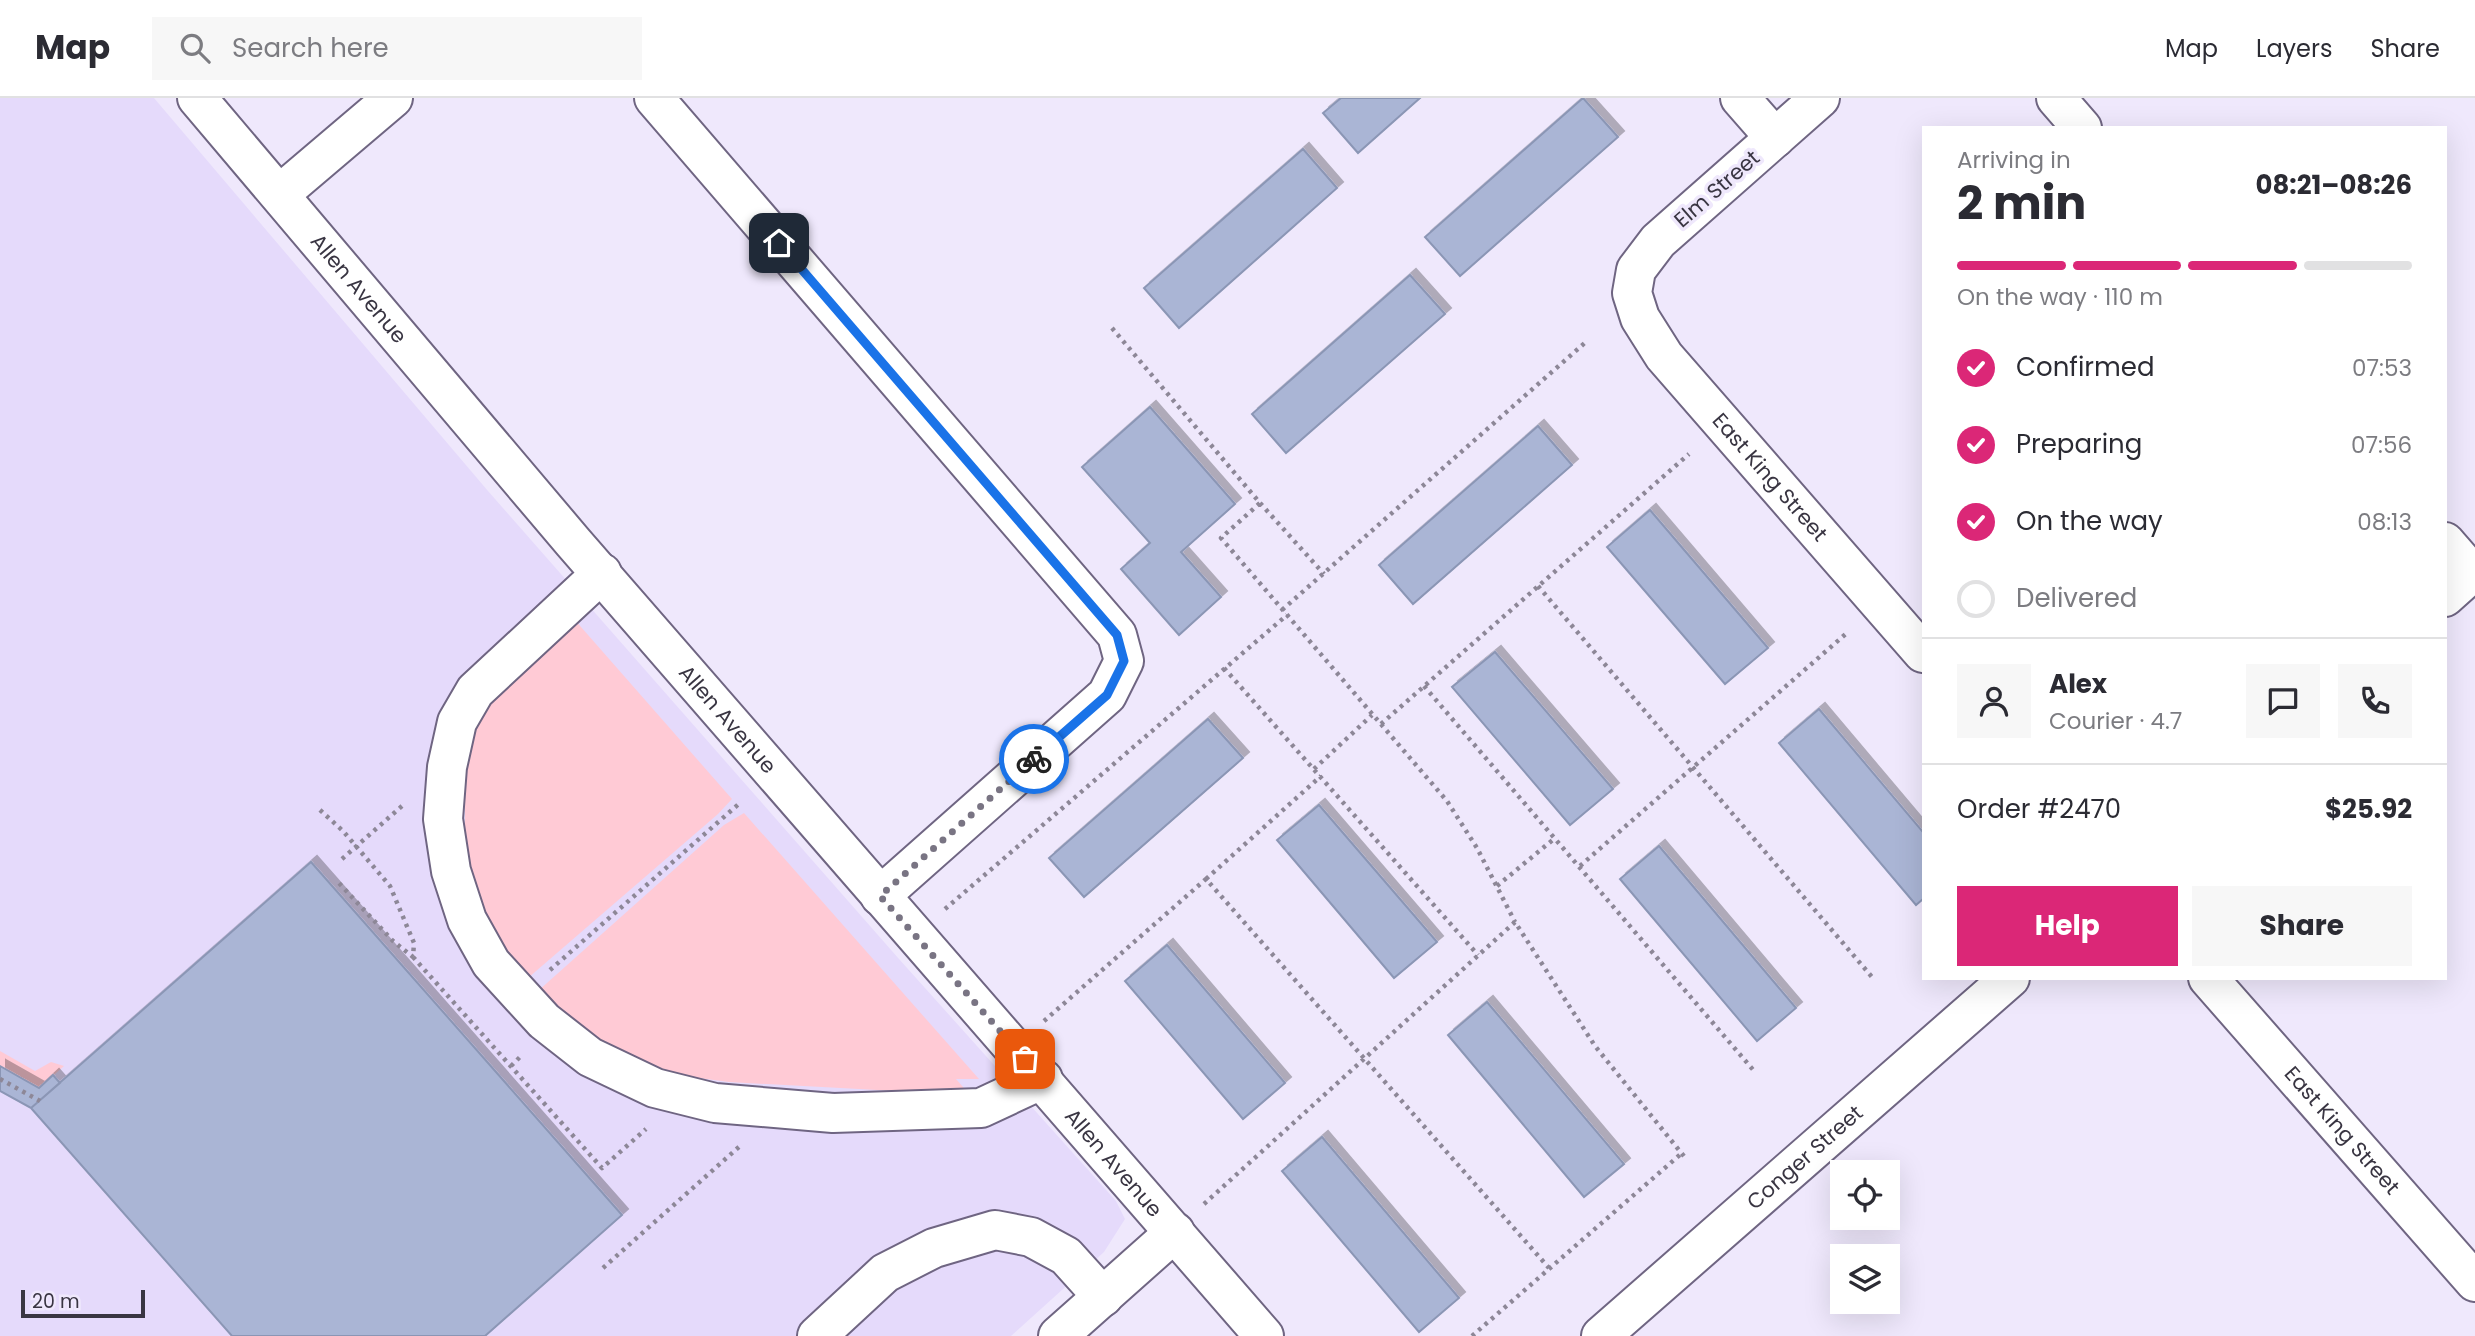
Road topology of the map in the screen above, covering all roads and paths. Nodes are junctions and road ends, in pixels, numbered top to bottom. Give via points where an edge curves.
1 (197, 98) edge
2 (393, 98) edge
3 (654, 98) edge
4 (1740, 98) edge
5 (1820, 98) edge
6 (2056, 98) edge
7 (2080, 126) edge
8 (1774, 138) junction
9 (280, 194) junction
10 (1632, 293) joint
11 (1112, 328) dead end
12 (1587, 341) dead end
13 (1689, 454) dead end
14 (1260, 503) junction
15 (2447, 546) edge
16 (602, 573) junction
17 (1324, 574) junction
18 (2464, 580) edge
19 (1538, 586) junction
20 (1284, 612) junction
21 (1849, 632) dead end
22 (1922, 652) edge
23 (1224, 668) junction
24 (1424, 686) junction
25 (1372, 715) junction
26 (1381, 724) junction
27 (1693, 768) junction
28 (1314, 769) junction
29 (1321, 776) junction
30 (447, 779) junction
31 (741, 802) dead end
32 (320, 810) dead end
33 (1555, 838) junction
34 (355, 846) junction
35 (342, 859) dead end
36 (1580, 866) junction
37 (1206, 879) junction
38 (337, 881) dead end
39 (1497, 886) junction
40 (880, 896) junction
41 (944, 910) dead end
42 (1514, 922) junction
43 (1478, 955) junction
44 (413, 957) junction
45 (1872, 976) dead end
46 (2008, 980) edge
47 (2210, 980) edge
48 (520, 996) junction
49 (1043, 1022) dead end
50 (1364, 1058) junction
51 (1755, 1072) dead end
52 (0, 1079) edge
53 (1043, 1079) junction
54 (673, 1093) junction
55 (40, 1101) dead end
56 (743, 1143) dead end
57 (1682, 1153) junction
58 (1686, 1160) dead end
59 (1203, 1205) dead end
60 (1175, 1232) junction
61 (603, 1268) dead end
62 (1549, 1268) junction
63 (2475, 1282) edge
64 (1103, 1297) junction
65 (817, 1336) edge
66 (1058, 1336) edge
67 (1264, 1336) edge
68 (1472, 1336) edge
69 (1601, 1336) edge

1 - 9 street, Allen Avenue
2 - 9 street
3 - 40 street via 1117,635 1124,661 1107,695
4 - 8 street
5 - 8 street, Elm Street
6 - 7 street
8 - 10 street, Elm Street via 1658,241 1636,270
9 - 16 street, Allen Avenue
10 - 22 street, East King Street via 1640,318 1664,356
11 - 14 path
12 - 17 path
13 - 19 path
14 - 17 path
14 - 20 path via 1221,538
15 - 18 street
16 - 30 street via 475,691 457,722
16 - 40 street, Allen Avenue
17 - 20 path
19 - 24 path
19 - 27 path
20 - 23 path
20 - 25 path
21 - 27 path
23 - 28 path
23 - 41 path
24 - 26 path
24 - 33 path
25 - 26 path
25 - 28 path
26 - 39 path via 1447,801
27 - 36 path
27 - 45 path
28 - 29 path
29 - 37 path
29 - 43 path
30 - 34 path via 424,788
30 - 48 street via 443,819 451,871 467,920 491,963
31 - 48 path
32 - 34 path
33 - 36 path
33 - 39 path
34 - 35 path
34 - 44 path via 390,886 414,943
36 - 51 path
37 - 49 path
37 - 50 path
38 - 44 path
39 - 42 path
40 - 53 street, Allen Avenue
42 - 43 path
42 - 57 path via 1595,1046
43 - 50 path
44 - 54 path via 602,1168 662,1113
46 - 69 street, Conger Street
47 - 63 street, East King Street
48 - 54 street via 590,1057
50 - 59 path
50 - 62 path
52 - 55 path
53 - 54 street via 981,1108 967,1109 833,1113 715,1103
53 - 60 street, Allen Avenue
56 - 61 path
57 - 58 path
57 - 62 path
60 - 64 street
60 - 67 street, Allen Avenue
62 - 68 path
64 - 65 street via 1066,1256 1031,1237 995,1230 934,1248 885,1273
64 - 66 street

